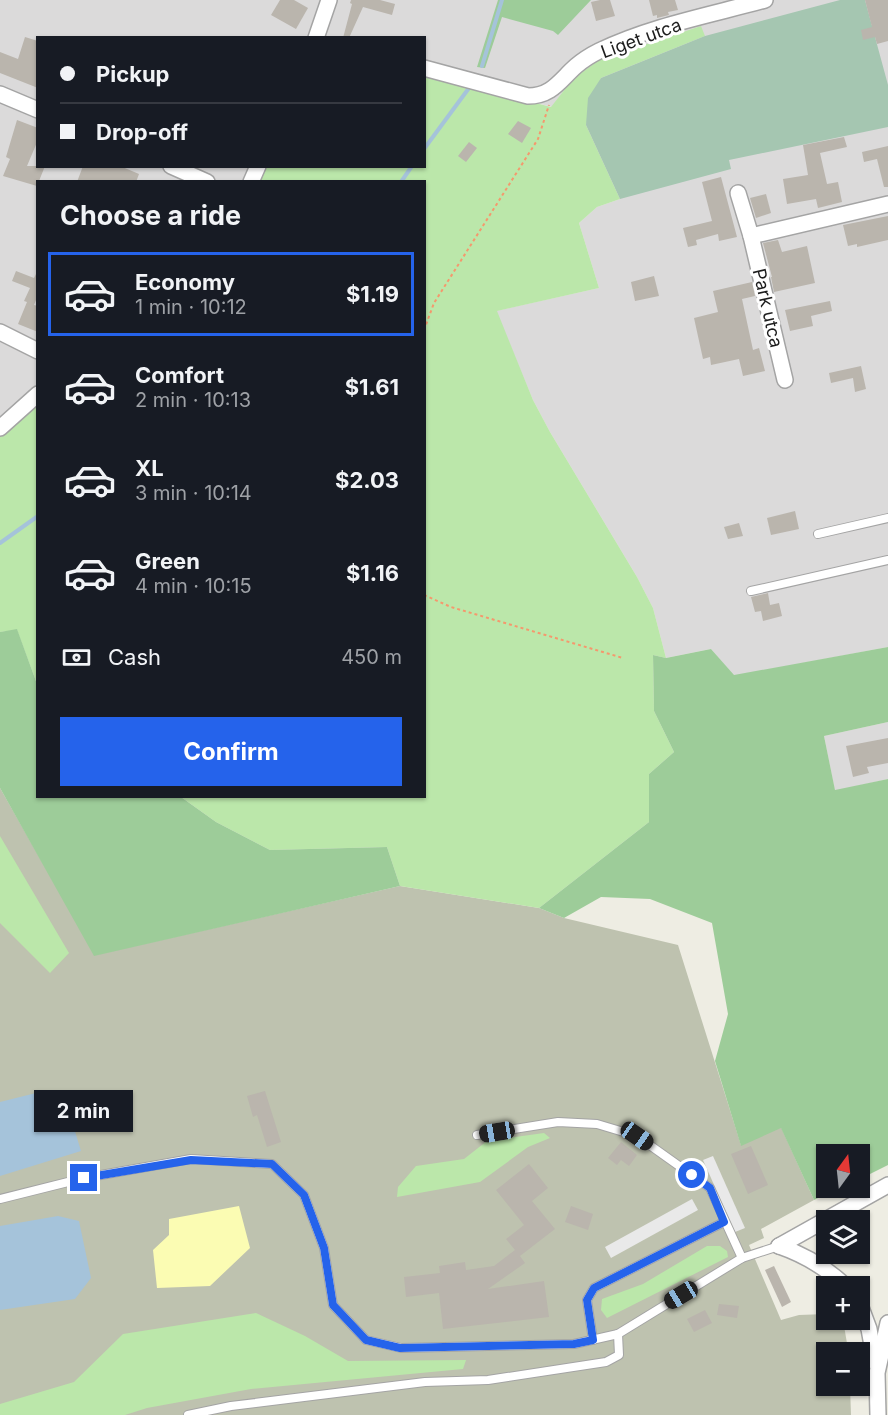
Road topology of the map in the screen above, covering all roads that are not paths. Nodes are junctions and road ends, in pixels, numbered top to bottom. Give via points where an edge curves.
1 (329, 0) edge
2 (765, 0) edge
3 (317, 36) edge
4 (426, 69) edge
5 (0, 94) edge
6 (36, 109) edge
7 (176, 168) edge
8 (202, 180) edge
9 (738, 193) dead end
10 (888, 204) edge
11 (751, 236) junction
12 (0, 332) edge
13 (36, 350) edge
14 (784, 380) dead end
15 (36, 396) edge
16 (0, 428) edge
17 (888, 518) edge
18 (818, 534) dead end
19 (888, 560) edge
20 (751, 591) dead end
21 (477, 1135) dead end
22 (888, 1185) edge
23 (0, 1199) edge
24 (724, 1222) junction
25 (779, 1246) junction
26 (742, 1258) junction
27 (834, 1276) edge
28 (888, 1323) edge
29 (869, 1330) edge
30 (618, 1334) junction
31 (593, 1340) junction
32 (877, 1373) junction
33 (188, 1415) edge
34 (878, 1415) edge

1 - 3 street
2 - 4 street, Liget utca via 623,41 583,60 545,94 528,96
5 - 6 street
7 - 8 street
9 - 11 street, Park utca
10 - 11 street
11 - 14 street, Park utca
12 - 13 street
15 - 16 street
17 - 18 lane
19 - 20 lane
21 - 24 lane via 558,1122 597,1124 637,1136 710,1188
22 - 25 street
23 - 31 lane via 84,1178 191,1160 272,1164 304,1195 324,1248 333,1305 366,1340 400,1348 574,1344
24 - 26 lane
24 - 31 lane via 594,1288 587,1300
25 - 26 lane
25 - 27 street via 821,1265
26 - 30 lane
28 - 32 street
29 - 32 street
30 - 31 lane
30 - 33 lane via 619,1354 606,1362 488,1380 425,1382 231,1406
32 - 34 street

